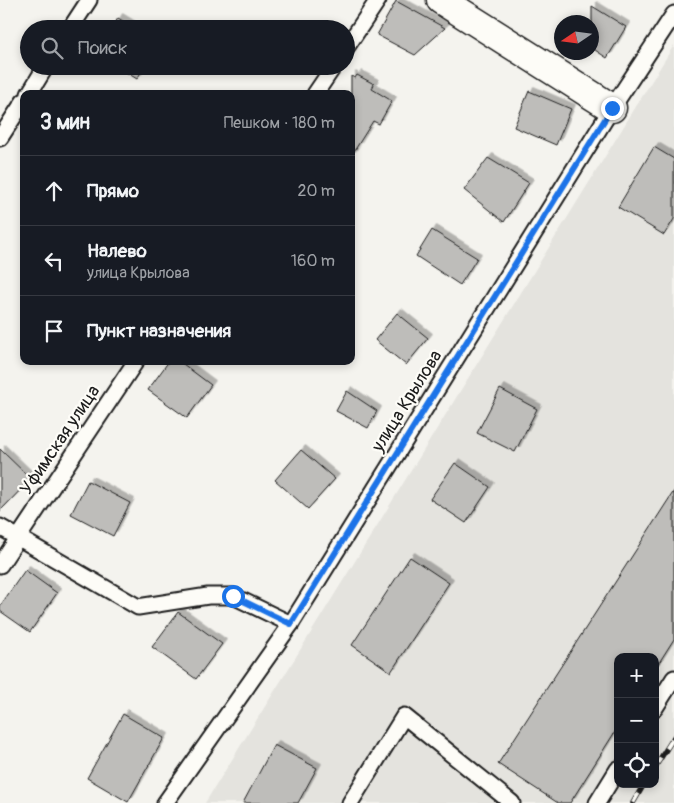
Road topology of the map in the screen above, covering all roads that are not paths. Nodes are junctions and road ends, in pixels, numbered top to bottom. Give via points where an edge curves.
1 (89, 0) edge
2 (378, 0) edge
3 (441, 0) edge
4 (674, 14) edge
5 (76, 20) edge
6 (355, 34) edge
7 (41, 75) edge
8 (328, 75) edge
9 (31, 90) edge
10 (318, 90) edge
11 (20, 108) edge
12 (612, 108) junction
13 (0, 138) edge
14 (133, 365) edge
15 (0, 527) edge
16 (17, 537) junction
17 (0, 565) edge
18 (291, 624) junction
19 (674, 678) edge
20 (659, 702) edge
21 (614, 775) edge
22 (165, 803) edge
23 (350, 803) edge
24 (512, 803) edge
25 (597, 803) edge

1 - 5 lane
2 - 6 lane
3 - 12 street
4 - 12 lane, улица Крылова
7 - 9 lane
8 - 10 lane
11 - 13 lane
12 - 18 lane, улица Крылова
14 - 16 lane, Уфимская улица
15 - 16 lane
16 - 17 lane, Уфимская улица
16 - 18 lane via 138,607 208,596 233,596
18 - 22 lane, улица Крылова
19 - 20 lane
21 - 25 lane
23 - 24 lane via 404,716

